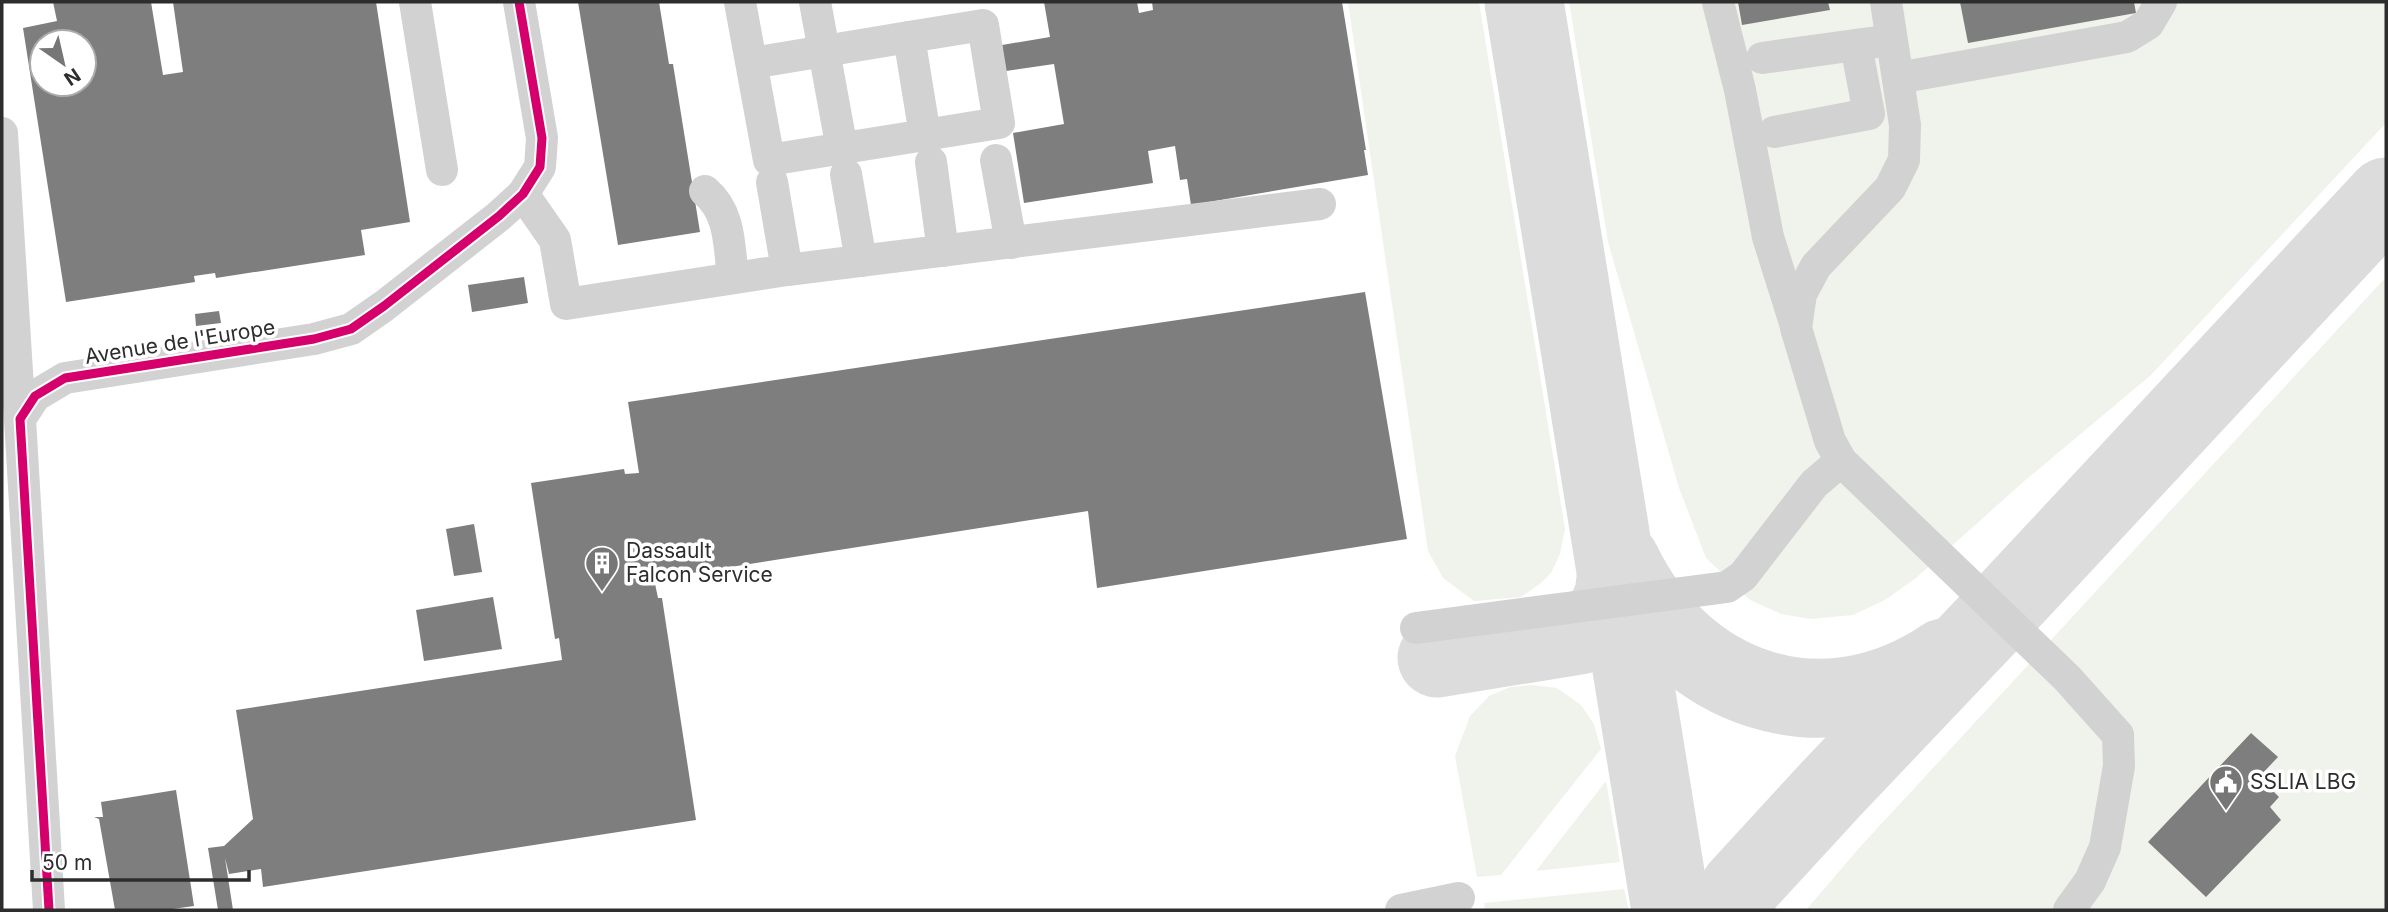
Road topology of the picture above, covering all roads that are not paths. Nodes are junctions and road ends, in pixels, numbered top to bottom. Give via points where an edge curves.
1 (415, 2) edge
2 (519, 2) edge
3 (740, 2) edge
4 (816, 2) edge
5 (1718, 2) edge
6 (1886, 2) edge
7 (2161, 2) edge
8 (909, 37) junction
9 (1892, 40) junction
10 (1856, 45) junction
11 (825, 51) junction
12 (1762, 58) dead end
13 (752, 63) junction
14 (1898, 78) junction
15 (1774, 132) dead end
16 (2, 133) edge
17 (928, 148) junction
18 (996, 160) dead end
19 (844, 161) junction
20 (442, 170) dead end
21 (772, 182) dead end
22 (705, 191) dead end
23 (523, 194) junction
24 (1320, 204) dead end
25 (1011, 243) junction
26 (943, 251) junction
27 (862, 261) junction
28 (787, 270) junction
29 (733, 278) junction
30 (1796, 328) junction
31 (20, 419) junction
32 (1841, 461) junction
33 (1416, 628) dead end
34 (1459, 898) dead end
35 (49, 910) edge
36 (1401, 910) edge
37 (2069, 910) edge

1 - 20 street
2 - 23 street, Avenue de l'Europe via 542,138 540,167
3 - 13 street
4 - 11 street
5 - 30 street via 1768,237
6 - 9 street
7 - 14 street via 2148,24 2127,37
8 - 11 street
8 - 17 street
8 - 17 street via 983,25 999,123
9 - 10 street
9 - 14 street
10 - 12 street
10 - 15 street via 1869,114
11 - 13 street
11 - 19 street
13 - 19 street via 769,160
14 - 30 street via 1905,125 1904,160 1890,188 1816,266 1801,294
16 - 31 street
17 - 19 street
17 - 26 street
18 - 25 street
19 - 27 street
21 - 28 street
22 - 29 street via 725,217
23 - 29 street via 555,240 566,304
23 - 31 street, Avenue de l'Europe via 351,329 65,378 35,396
24 - 25 street
25 - 26 street
26 - 27 street
27 - 28 street
28 - 29 street
30 - 32 street via 1830,441
31 - 35 street
32 - 33 street via 1814,484 1743,576 1727,587
32 - 37 street via 2067,678 2118,735 2119,766 2105,847 2090,881
34 - 36 street

